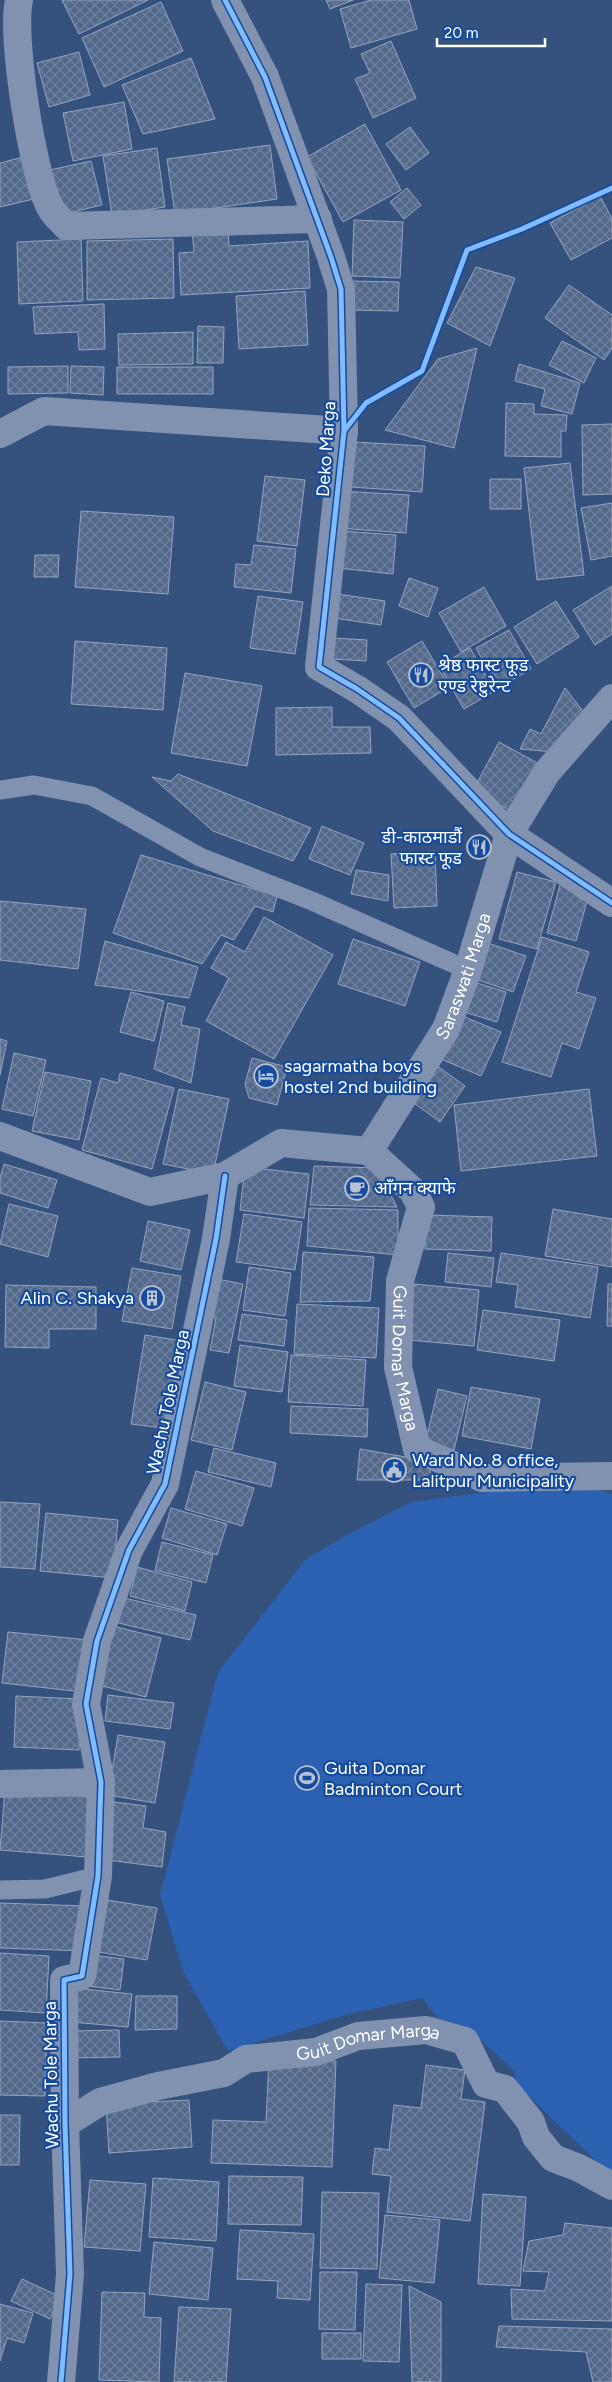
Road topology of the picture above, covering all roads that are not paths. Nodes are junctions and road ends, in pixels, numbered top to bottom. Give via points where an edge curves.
1 (19, 0) edge
2 (225, 0) edge
3 (318, 219) junction
4 (344, 431) junction
5 (0, 434) edge
6 (612, 698) edge
7 (0, 790) edge
8 (509, 834) junction
9 (612, 903) edge
10 (468, 970) junction
11 (0, 1136) edge
12 (370, 1151) junction
13 (225, 1176) junction
14 (612, 1476) edge
15 (101, 1782) junction
16 (0, 1784) edge
17 (98, 1876) junction
18 (0, 1890) edge
19 (65, 2124) junction
20 (612, 2186) edge
21 (61, 2382) edge

1 - 3 street via 16,15 24,96 40,178 49,207 66,226
2 - 3 street, Deko Marga via 265,78
3 - 4 street, Deko Marga via 341,289
4 - 5 street, Deko Marga via 44,411
4 - 8 street, Deko Marga via 319,667 399,718
6 - 8 street, Saraswati Marga via 547,772
7 - 10 lane via 34,784 92,796 200,857 312,901
8 - 9 street
8 - 10 street, Saraswati Marga
10 - 12 street, Saraswati Marga via 446,1029
11 - 13 street via 150,1192
12 - 13 street via 281,1143
12 - 14 street, Guit Domar Marga via 412,1191 421,1207 400,1281 398,1367 417,1449 482,1478
13 - 15 street, Wachu Tole Marga via 216,1239 165,1484 128,1550 97,1641 86,1704
15 - 16 street
15 - 17 street, Wachu Tole Marga
17 - 18 lane via 46,1889
17 - 19 street, Wachu Tole Marga via 82,1976 64,1980
19 - 20 street, Guit Domar Marga via 100,2102 224,2073 246,2059 316,2052 358,2036 426,2030 465,2041 486,2084 505,2089 553,2158
19 - 21 street, Wachu Tole Marga via 70,2274

